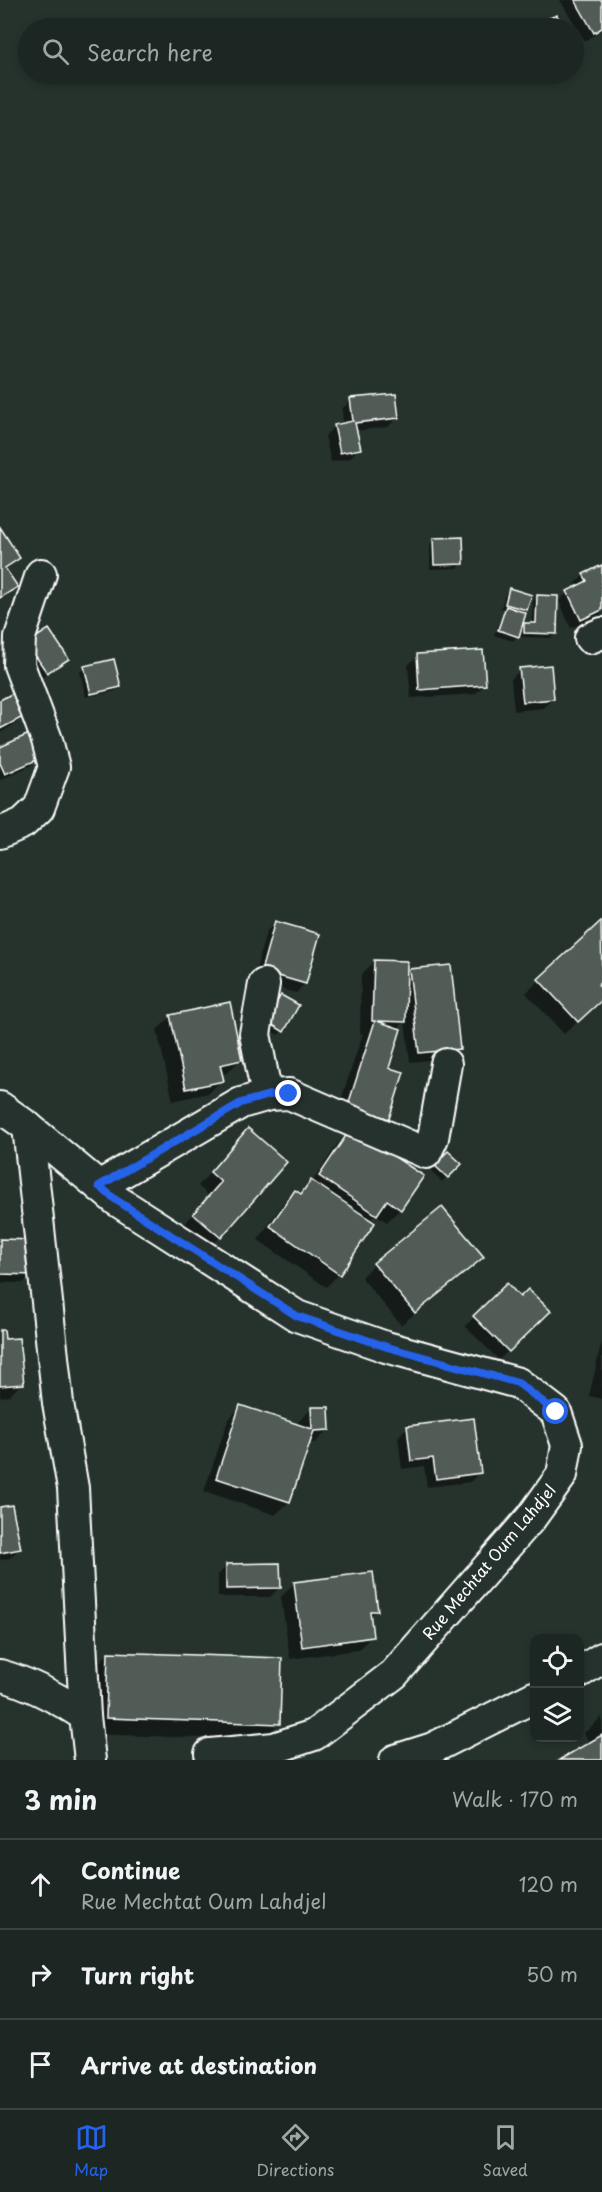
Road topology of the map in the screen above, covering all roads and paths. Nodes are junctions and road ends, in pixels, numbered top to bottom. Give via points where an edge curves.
1 (41, 574) dead end
2 (0, 833) edge
3 (264, 984) dead end
4 (446, 1064) dead end
5 (269, 1095) junction
6 (0, 1107) edge
7 (28, 1127) junction
8 (99, 1186) junction
9 (602, 1658) edge
10 (584, 1669) edge
11 (0, 1675) edge
12 (530, 1699) edge
13 (85, 1716) junction
14 (204, 1757) edge
15 (243, 1759) edge
16 (90, 1760) edge
17 (395, 1760) edge

1 - 2 street via 20,636 19,665 54,767 39,808 23,824
3 - 5 street via 255,1034
4 - 5 street via 433,1138 426,1153 289,1094
5 - 8 street via 241,1103
6 - 7 street, Rue Mechtat Oum Lahdjel
7 - 8 street, Rue Mechtat Oum Lahdjel
7 - 13 street via 58,1403 73,1488
8 - 14 street, Rue Mechtat Oum Lahdjel via 297,1316 387,1347 518,1383 556,1412 567,1445 562,1475 531,1518 394,1674 314,1735 274,1748
9 - 10 street
11 - 13 street via 55,1696
12 - 17 street via 433,1748
13 - 16 street
14 - 15 street

